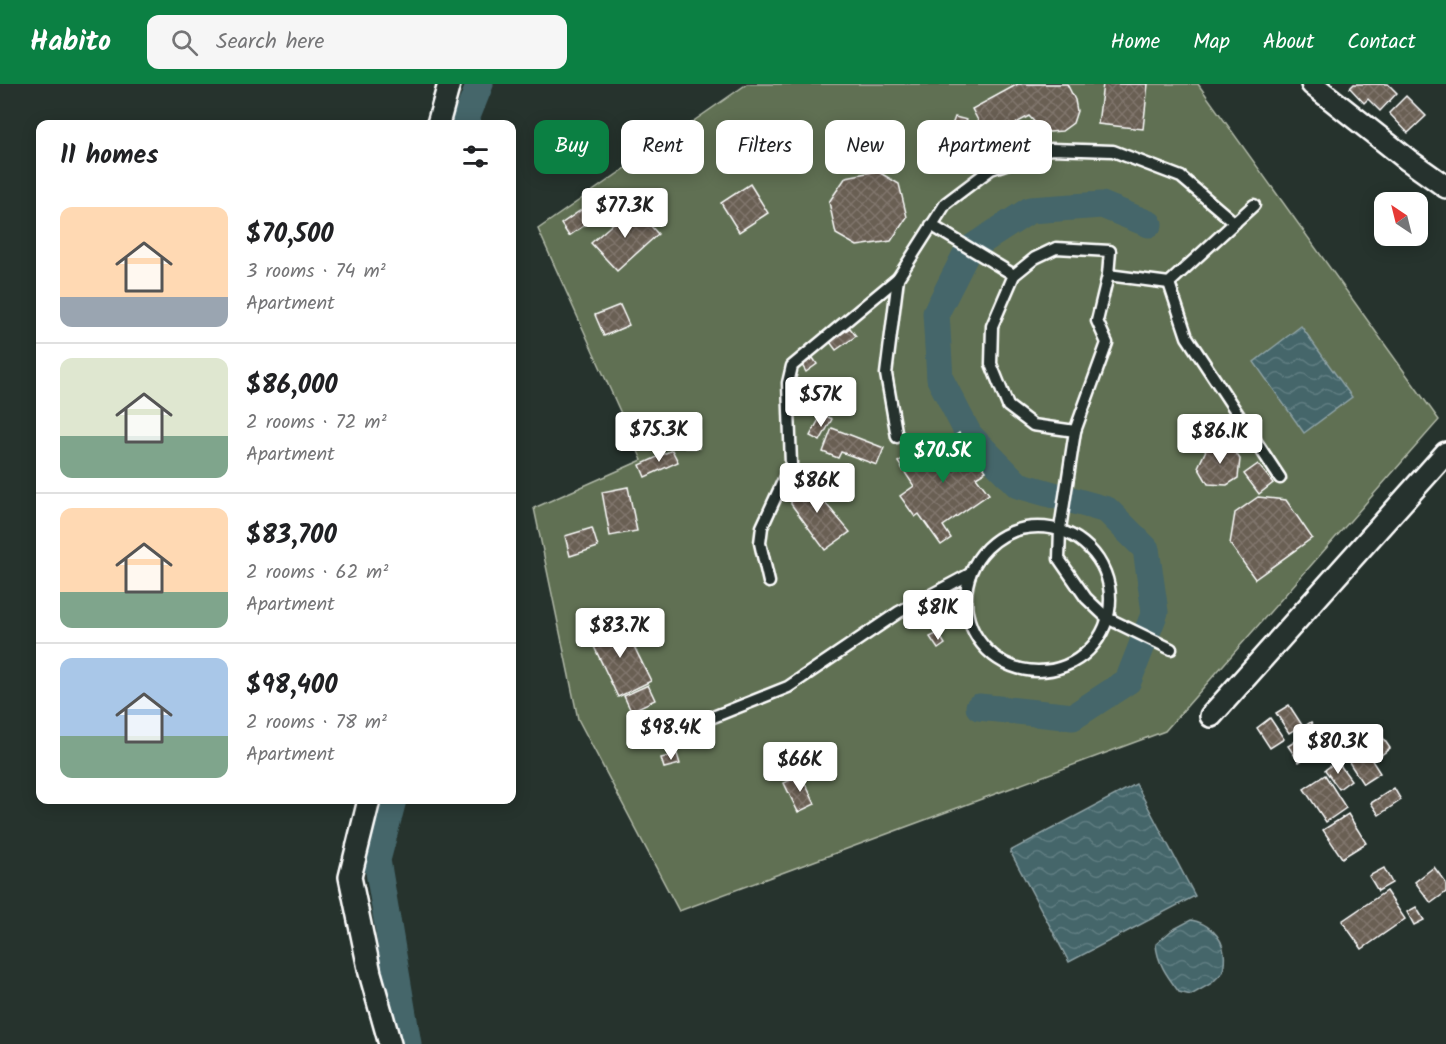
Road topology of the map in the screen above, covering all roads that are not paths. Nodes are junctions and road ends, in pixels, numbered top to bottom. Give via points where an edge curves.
1 (449, 84) edge
2 (1312, 84) edge
3 (439, 120) edge
4 (1446, 187) edge
5 (1254, 205) dead end
6 (1234, 223) junction
7 (934, 227) junction
8 (1014, 275) junction
9 (1108, 275) junction
10 (898, 278) junction
11 (1168, 283) junction
12 (1074, 436) junction
13 (897, 437) dead end
14 (1446, 453) edge
15 (1280, 478) dead end
16 (1060, 530) junction
17 (970, 574) junction
18 (769, 582) dead end
19 (1107, 618) junction
20 (1167, 647) dead end
21 (1211, 716) dead end
22 (678, 731) dead end
23 (368, 804) edge
24 (390, 1044) edge

1 - 3 street
2 - 4 street
5 - 6 lane
6 - 7 lane via 1180,177 1113,151 1051,149 991,169 946,203
6 - 11 lane
7 - 8 lane
7 - 10 lane
8 - 9 lane via 1056,248 1110,251
8 - 12 lane via 992,326 992,364 1008,406 1033,425
9 - 11 lane
9 - 12 lane via 1097,321 1107,343
10 - 13 lane via 886,374
10 - 18 lane via 792,366 788,383 791,464 762,527 760,543
11 - 15 lane via 1187,337
12 - 16 lane
14 - 21 street
16 - 17 lane via 1029,528 1004,537 990,546
16 - 19 lane via 1059,559 1086,598
16 - 19 lane via 1091,549 1106,571 1110,591
17 - 19 lane via 966,594 969,621 977,640 993,655 1014,666 1052,670 1072,663 1091,650
17 - 22 lane via 898,612 788,687
19 - 20 lane
23 - 24 street via 350,877 370,974

